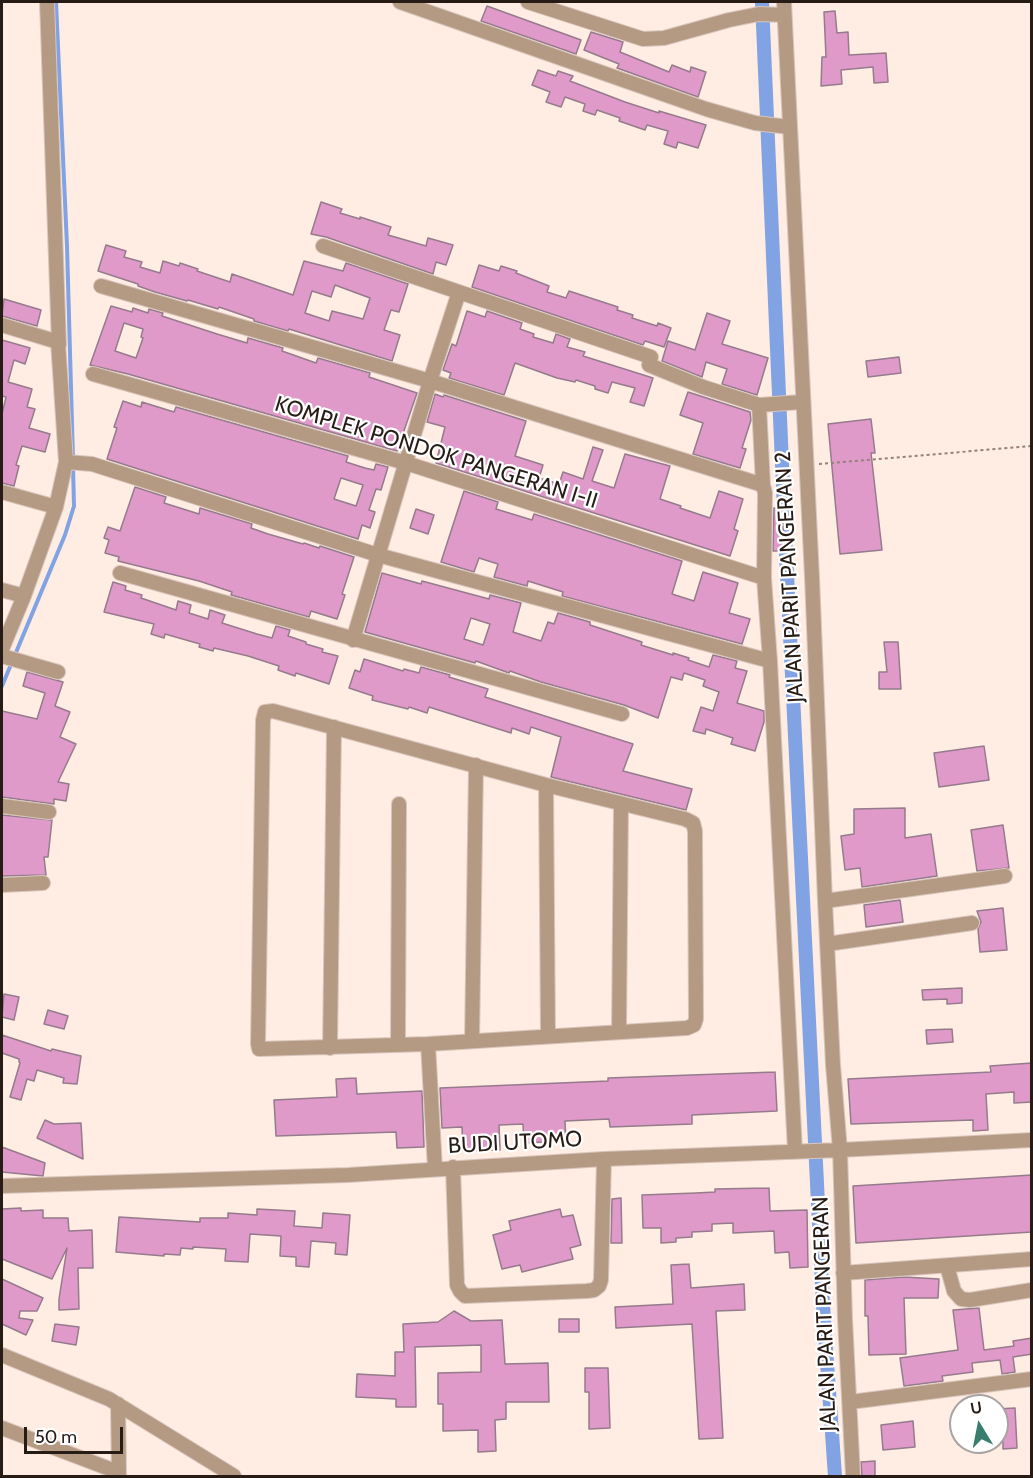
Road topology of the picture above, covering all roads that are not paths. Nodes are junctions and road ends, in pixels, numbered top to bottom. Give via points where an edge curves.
1 (47, 2) edge
2 (400, 2) edge
3 (528, 2) edge
4 (781, 10) edge
5 (783, 126) junction
6 (323, 246) dead end
7 (101, 286) dead end
8 (459, 291) junction
9 (2, 324) edge
10 (59, 345) junction
11 (93, 374) dead end
12 (430, 381) junction
13 (799, 402) junction
14 (763, 405) junction
15 (68, 462) junction
16 (406, 463) junction
17 (763, 485) junction
18 (2, 492) edge
19 (56, 507) junction
20 (378, 555) junction
21 (120, 573) dead end
22 (764, 578) junction
23 (2, 590) edge
24 (24, 596) junction
25 (353, 639) junction
26 (2, 654) edge
27 (770, 661) junction
28 (58, 672) dead end
29 (622, 714) dead end
30 (334, 727) junction
31 (476, 765) junction
32 (546, 785) junction
33 (399, 804) dead end
34 (621, 804) junction
35 (2, 806) edge
36 (49, 812) dead end
37 (1005, 876) dead end
38 (43, 883) dead end
39 (2, 885) edge
40 (825, 901) junction
41 (972, 923) dead end
42 (827, 944) junction
43 (619, 1032) junction
44 (548, 1036) junction
45 (472, 1041) junction
46 (398, 1044) junction
47 (428, 1044) junction
48 (330, 1048) junction
49 (1032, 1140) edge
50 (835, 1150) junction
51 (801, 1151) junction
52 (604, 1159) junction
53 (453, 1167) junction
54 (435, 1169) junction
55 (2, 1186) edge
56 (1032, 1259) edge
57 (947, 1266) junction
58 (843, 1273) junction
59 (1032, 1290) edge
60 (2, 1355) edge
61 (1032, 1379) edge
62 (850, 1402) junction
63 (118, 1404) junction
64 (2, 1428) edge
65 (118, 1474) edge
66 (234, 1476) edge
67 (852, 1476) edge

1 - 10 street
2 - 5 street via 695,105 755,123
3 - 4 street via 643,39 664,38
4 - 5 street, JALAN PARIT PANGERAN 2
5 - 13 street, JALAN PARIT PANGERAN 2
6 - 8 street
7 - 12 street
8 - 12 street
8 - 14 street via 651,357 649,365
9 - 10 street
10 - 15 street
11 - 16 street, KOMPLEK PONDOK PANGERAN I-II
12 - 16 street
12 - 17 street
13 - 14 street
13 - 40 street, JALAN PARIT PANGERAN 2 via 812,577
14 - 17 street
15 - 19 street
15 - 20 street via 92,464
16 - 20 street
16 - 22 street, KOMPLEK PONDOK PANGERAN I-II
17 - 22 street
18 - 19 street
19 - 24 street
20 - 25 street
20 - 27 street
21 - 25 street
22 - 27 street
23 - 24 street
24 - 26 street
25 - 29 street
26 - 28 street
27 - 51 street
30 - 31 street
30 - 48 street
30 - 48 street via 273,711 265,712 263,720 258,1044 262,1050
31 - 32 street
31 - 45 street
32 - 34 street
32 - 44 street
33 - 46 street
34 - 43 street
34 - 43 street via 693,823 696,1019 687,1028
35 - 36 street
37 - 40 street
38 - 39 street
40 - 42 street, JALAN PARIT PANGERAN 2
41 - 42 street
42 - 50 street, JALAN PARIT PANGERAN 2
43 - 44 street
44 - 45 street
45 - 47 street
46 - 47 street
46 - 48 street
47 - 54 street
49 - 50 street, BUDI UTOMO
50 - 51 street, BUDI UTOMO
50 - 58 street, JALAN PARIT PANGERAN
51 - 52 street, BUDI UTOMO
52 - 53 street, BUDI UTOMO
52 - 53 street via 601,1280 594,1290 587,1291 465,1296 457,1285
53 - 54 street, BUDI UTOMO
54 - 55 street, BUDI UTOMO
56 - 57 street
57 - 58 street
57 - 59 street via 954,1291 961,1299
58 - 62 street, JALAN PARIT PANGERAN
60 - 63 street
61 - 62 street
62 - 67 street, JALAN PARIT PANGERAN
63 - 65 street
63 - 66 street
64 - 65 street

